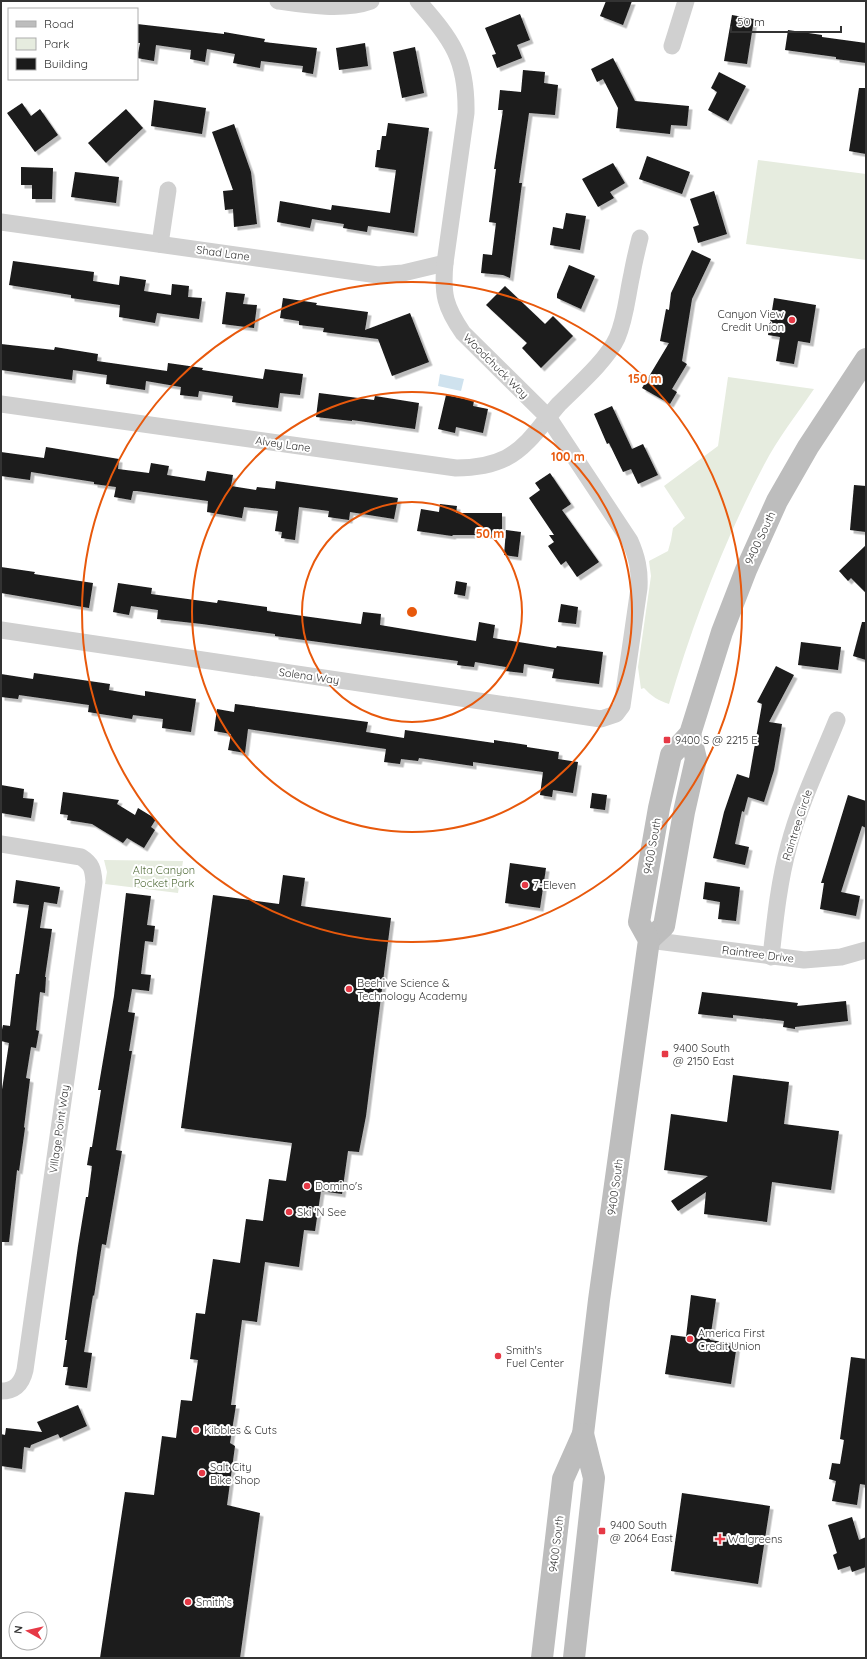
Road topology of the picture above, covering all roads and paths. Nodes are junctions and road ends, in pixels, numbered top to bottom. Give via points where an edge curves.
1 (278, 1) edge
2 (371, 1) edge
3 (418, 1) edge
4 (686, 1) edge
5 (672, 46) dead end
6 (168, 190) dead end
7 (1, 222) edge
8 (640, 238) dead end
9 (160, 244) junction
10 (445, 263) junction
11 (866, 359) edge
12 (1, 404) edge
13 (548, 417) junction
14 (1, 630) edge
15 (616, 714) joint
16 (837, 720) dead end
17 (1, 844) edge
18 (649, 940) junction
19 (866, 950) edge
20 (771, 957) junction
21 (1, 1391) edge
22 (583, 1434) junction
23 (542, 1658) edge
24 (574, 1658) edge

1 - 2 street via 321,6
3 - 10 street, Woodchuck Way via 439,24 452,44 466,90 466,113
4 - 5 street
6 - 9 street
7 - 9 street, Shad Lane
8 - 13 street, Alvey Lane via 625,318 616,340 604,357
9 - 10 street, Shad Lane via 378,275 403,273
10 - 13 street, Woodchuck Way via 445,299 452,317 463,333
11 - 18 main road, 9400 South via 808,447 777,502 746,570 722,632 690,734 696,759 664,926
12 - 13 street, Alvey Lane via 456,468 473,468 507,457 535,434
13 - 15 street, Woodchuck Way via 630,540 637,556 640,588 622,706
14 - 15 street, Solena Way via 601,719
16 - 20 street, Raintree Circle via 788,846
17 - 21 street, Village Point Way via 81,856 89,862 94,882 26,1370 16,1387
18 - 20 street, Raintree Drive
18 - 22 main road, 9400 South
19 - 20 street, Raintree Drive via 804,960
22 - 23 main road, 9400 South via 563,1479
22 - 24 main road, 9400 South via 594,1478

